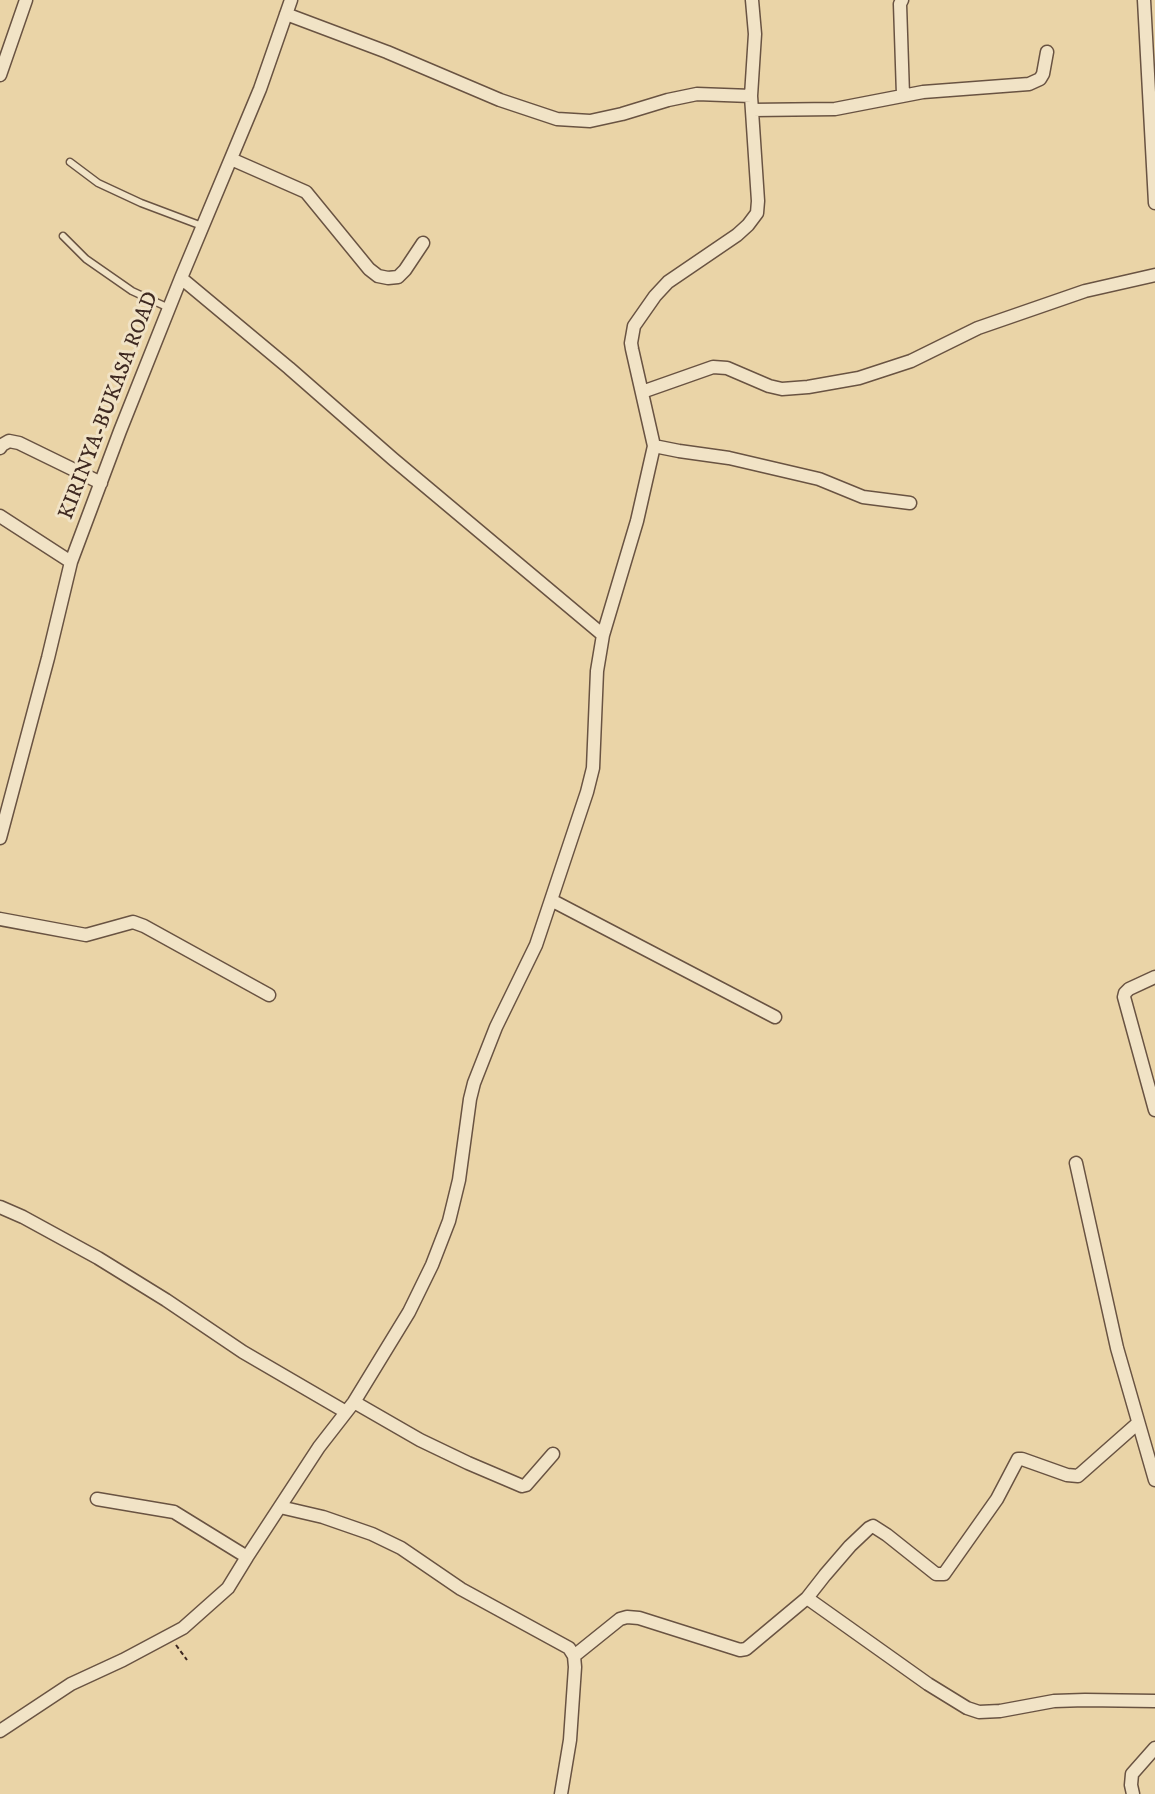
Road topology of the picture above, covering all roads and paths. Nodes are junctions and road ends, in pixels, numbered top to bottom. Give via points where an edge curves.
1 (26, 0) edge
2 (291, 0) edge
3 (752, 0) edge
4 (902, 0) edge
5 (1144, 0) edge
6 (286, 14) junction
7 (1047, 52) dead end
8 (0, 75) edge
9 (903, 95) junction
10 (751, 96) junction
11 (752, 110) junction
12 (231, 159) junction
13 (70, 162) dead end
14 (1155, 203) edge
15 (202, 226) junction
16 (63, 236) dead end
17 (423, 243) dead end
18 (1155, 275) edge
19 (181, 278) junction
20 (169, 308) junction
21 (642, 392) junction
22 (654, 446) junction
23 (0, 448) edge
24 (101, 483) junction
25 (910, 503) dead end
26 (0, 516) edge
27 (71, 561) junction
28 (603, 635) junction
29 (0, 838) edge
30 (551, 900) junction
31 (0, 919) edge
32 (1155, 977) edge
33 (269, 995) dead end
34 (775, 1017) dead end
35 (1155, 1110) edge
36 (1076, 1163) dead end
37 (0, 1207) edge
38 (350, 1407) junction
39 (1138, 1423) junction
40 (553, 1454) dead end
41 (1155, 1480) edge
42 (97, 1499) dead end
43 (280, 1507) junction
44 (247, 1557) junction
45 (807, 1598) junction
46 (169, 1636) junction
47 (573, 1656) junction
48 (187, 1660) dead end
49 (1155, 1701) edge
50 (0, 1731) edge
51 (1155, 1748) edge
52 (561, 1794) edge
53 (1133, 1794) edge

1 - 8 street
2 - 6 street, KIRINYA-BUKASA ROAD
3 - 10 street
4 - 9 street
5 - 14 street
6 - 10 street via 500,100 556,118 590,121 697,94
6 - 12 street, KIRINYA-BUKASA ROAD
7 - 9 street via 1043,74 1029,84
9 - 11 street via 835,109
10 - 11 street
11 - 21 street via 757,213 737,235 668,282 634,326 631,343
12 - 15 street, KIRINYA-BUKASA ROAD
12 - 17 street via 306,192 378,276 398,277
13 - 15 lane via 98,183
15 - 19 street, KIRINYA-BUKASA ROAD
16 - 20 lane via 86,259 132,291
18 - 21 street via 1085,291 989,324 911,361 859,378 782,389 713,366
19 - 20 street, KIRINYA-BUKASA ROAD
19 - 28 street
20 - 24 street, KIRINYA-BUKASA ROAD
21 - 22 street
22 - 25 street via 729,458 819,479 863,497
22 - 28 street via 638,521
23 - 24 street via 9,441 19,443
24 - 27 street, KIRINYA-BUKASA ROAD
26 - 27 street
27 - 29 street, KIRINYA-BUKASA ROAD
28 - 30 street via 595,690 593,768
30 - 34 street
30 - 38 street via 536,945 474,1083 459,1180 432,1265 410,1312
31 - 33 street via 86,935 133,922
32 - 35 street via 1129,989 1124,997
36 - 39 street via 1117,1348
37 - 38 street via 98,1258 243,1352
38 - 40 street via 522,1486
38 - 43 street
39 - 41 street
39 - 45 street via 1078,1476 1018,1460 997,1499 944,1574 936,1574 873,1526 850,1546
42 - 44 street via 174,1512
43 - 44 street
43 - 47 street via 323,1517 401,1548 461,1589 569,1648
44 - 46 street via 228,1588
45 - 47 street via 743,1650 627,1617
45 - 49 street via 928,1684 979,1712 1054,1701
46 - 48 path
46 - 50 street via 71,1684
47 - 52 street via 570,1740
51 - 53 street via 1132,1774

